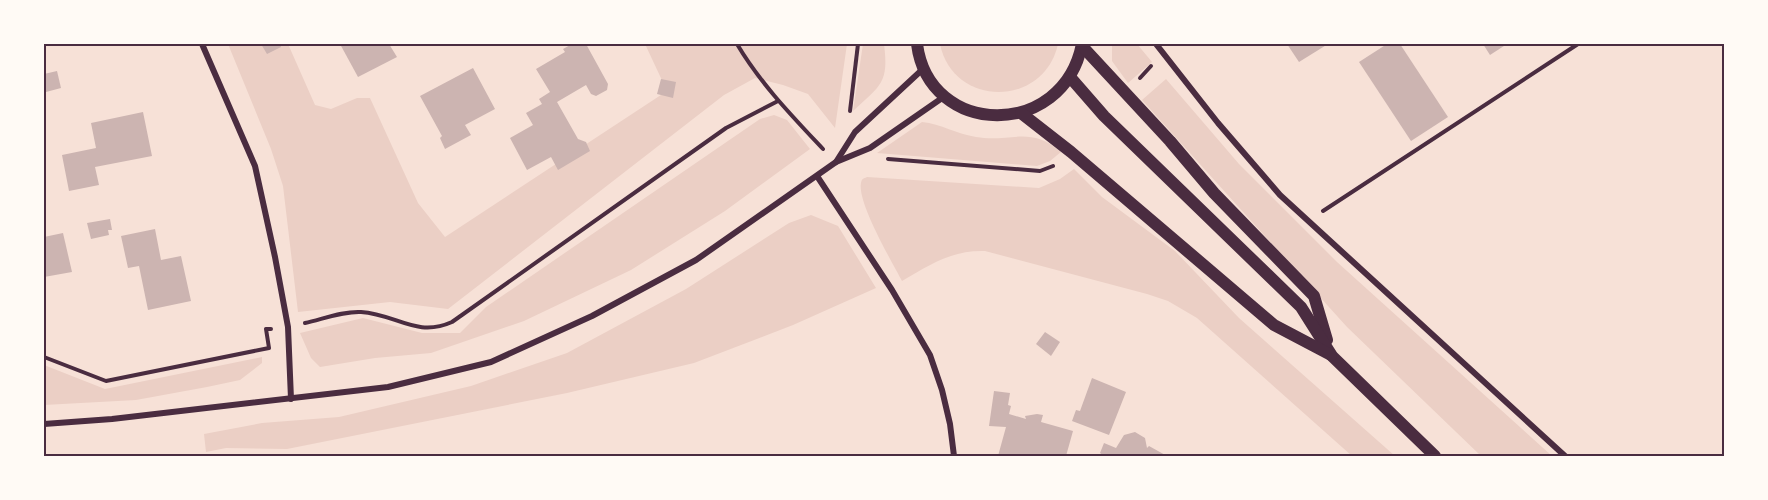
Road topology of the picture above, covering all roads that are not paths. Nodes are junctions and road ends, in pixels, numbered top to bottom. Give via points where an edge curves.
1 (202, 44) edge
2 (917, 44) edge
3 (1156, 44) edge
4 (1082, 45) edge
5 (924, 68) junction
6 (1070, 77) junction
7 (945, 96) junction
8 (1021, 113) junction
9 (836, 162) junction
10 (816, 176) junction
11 (1332, 356) junction
12 (291, 399) junction
13 (44, 424) edge
14 (954, 456) edge
15 (1435, 456) edge
16 (1565, 456) edge

1 - 12 street via 255,166 288,327
2 - 5 main road
3 - 16 street via 1280,195
4 - 6 main road
4 - 11 main road via 1214,193 1314,296
5 - 7 main road
5 - 9 street via 855,132
6 - 8 main road via 1057,93
6 - 11 main road via 1119,131 1301,307
7 - 8 main road via 981,114
7 - 9 street via 870,148
8 - 11 main road via 1275,325
9 - 10 street
10 - 12 street via 696,260 592,316 491,362 388,387
10 - 14 street via 930,355 948,412
11 - 15 main road
12 - 13 street

